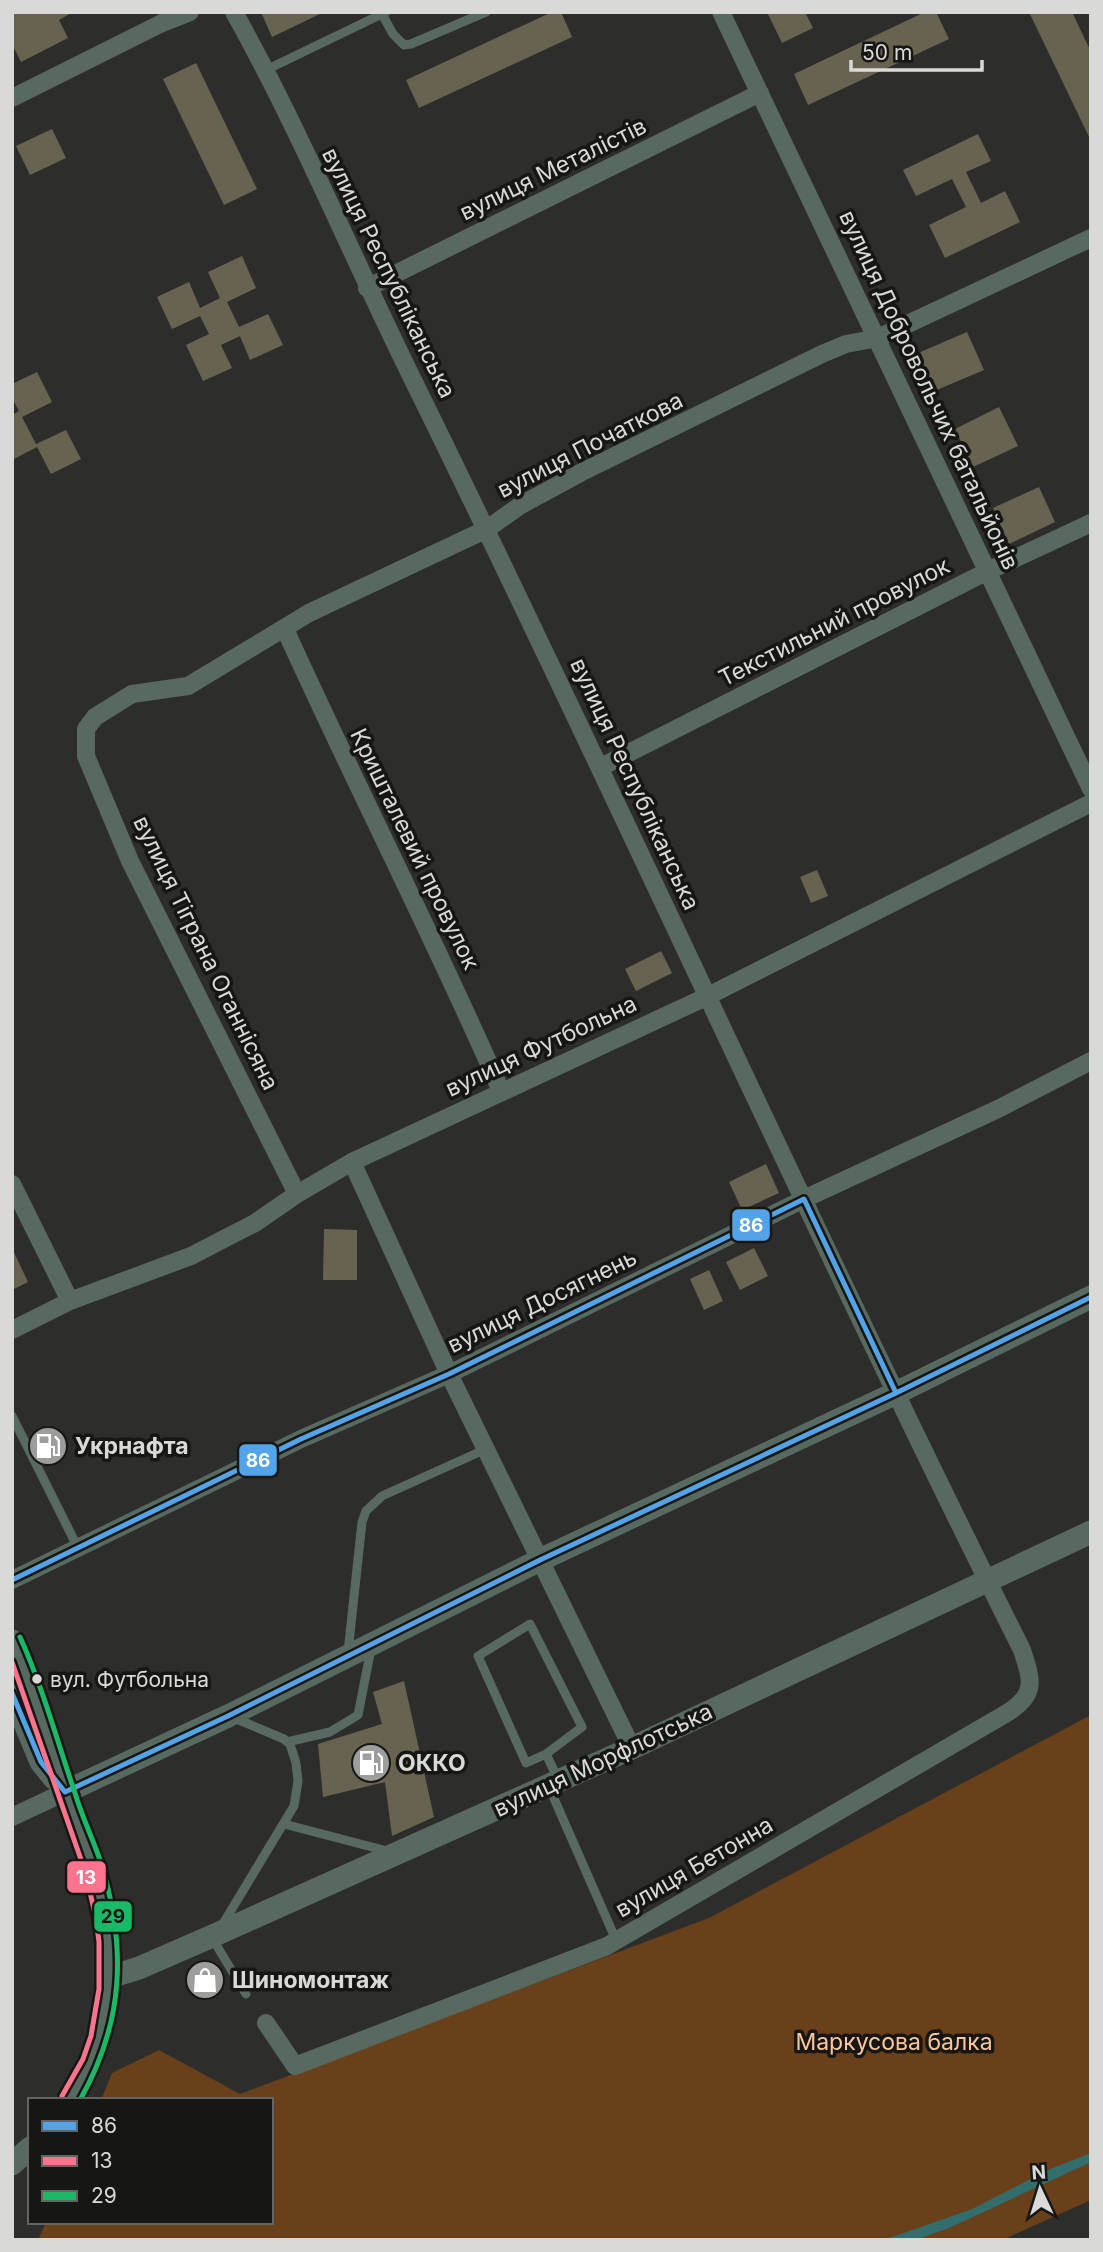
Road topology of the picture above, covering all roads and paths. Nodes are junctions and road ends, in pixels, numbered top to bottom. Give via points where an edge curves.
1 (190, 12) edge
2 (234, 12) edge
3 (486, 12) edge
4 (721, 12) edge
5 (384, 13) edge
6 (266, 70) junction
7 (760, 93) junction
8 (12, 98) edge
9 (1091, 238) edge
10 (367, 288) junction
11 (878, 338) junction
12 (1091, 523) edge
13 (486, 529) junction
14 (988, 571) junction
15 (285, 629) junction
16 (86, 729) joint
17 (601, 767) junction
18 (1091, 789) edge
19 (1091, 803) edge
20 (706, 997) junction
21 (1091, 1060) edge
22 (501, 1091) junction
23 (352, 1162) junction
24 (12, 1184) edge
25 (297, 1194) junction
26 (804, 1199) junction
27 (1091, 1297) edge
28 (70, 1301) junction
29 (12, 1330) edge
30 (449, 1374) junction
31 (896, 1393) junction
32 (12, 1416) edge
33 (486, 1450) junction
34 (1091, 1532) edge
35 (78, 1548) junction
36 (540, 1560) junction
37 (12, 1580) edge
38 (987, 1580) junction
39 (12, 1641) edge
40 (372, 1644) junction
41 (347, 1656) junction
42 (12, 1692) edge
43 (228, 1716) junction
44 (287, 1742) junction
45 (632, 1748) junction
46 (546, 1754) junction
47 (553, 1783) junction
48 (65, 1791) junction
49 (12, 1817) edge
50 (284, 1824) junction
51 (397, 1853) junction
52 (214, 1936) junction
53 (616, 1940) junction
54 (110, 1977) junction
55 (246, 1994) dead end
56 (266, 2023) dead end
57 (71, 2098) edge
58 (28, 2150) edge
59 (12, 2164) edge

1 - 8 street
2 - 6 street, вулиця Республіканська
3 - 5 lane via 404,45
4 - 7 street, вулиця Добровольчих батальйонів
5 - 6 lane
6 - 10 street, вулиця Республіканська
7 - 10 street, вулиця Металістів
7 - 11 street, вулиця Добровольчих батальйонів
9 - 11 street, вулиця Початкова
10 - 13 street, вулиця Республіканська
11 - 13 street, вулиця Початкова via 822,354 582,472
11 - 14 street, вулиця Добровольчих батальйонів
12 - 14 street, Текстильний провулок
13 - 15 street, вулиця Початкова
13 - 17 street, вулиця Республіканська
14 - 17 street, Текстильний провулок
14 - 18 street, вулиця Добровольчих батальйонів
15 - 16 street, вулиця Початкова via 188,686 132,694 94,717
15 - 22 street, Кришталевий провулок
16 - 25 street, вулиця Тіграна Оганнісяна via 86,756 130,861
17 - 20 street, вулиця Республіканська
19 - 20 street, вулиця Футбольна
20 - 22 street, вулиця Футбольна
20 - 26 street, вулиця Республіканська
21 - 26 street, вулиця Досягнень via 1000,1108
22 - 23 street, вулиця Футбольна
23 - 25 street, вулиця Футбольна
23 - 30 street
24 - 28 street
25 - 28 street, вулиця Футбольна via 256,1223 191,1256
26 - 30 street, вулиця Досягнень
26 - 31 street, вулиця Республіканська
27 - 31 street
28 - 29 street, вулиця Футбольна
30 - 33 street
30 - 35 street, вулиця Досягнень via 301,1438
31 - 36 street
31 - 38 street, вулиця Республіканська
32 - 35 lane
33 - 36 street
33 - 41 lane via 382,1496 366,1511
34 - 38 street, вулиця Морфлотська
35 - 37 street, вулиця Досягнень
36 - 40 street
36 - 45 street
38 - 45 street, вулиця Морфлотська
38 - 53 street, вулиця Бетонна via 1028,1669 1030,1683 1023,1703
39 - 48 street
40 - 41 street
40 - 44 lane via 358,1715 330,1732
41 - 43 street
42 - 48 street via 41,1762
43 - 44 lane
43 - 48 street
44 - 50 lane via 298,1781
45 - 47 street, вулиця Морфлотська
46 - 46 lane via 526,1763 478,1656 530,1623 582,1727
46 - 47 lane
47 - 51 street, вулиця Морфлотська
47 - 53 lane
48 - 49 street
48 - 54 street via 93,1869
50 - 51 lane
50 - 52 lane
51 - 52 street, вулиця Морфлотська
52 - 54 street, вулиця Морфлотська
52 - 55 lane
53 - 56 street, вулиця Бетонна via 295,2066
54 - 57 street via 106,2011 90,2063
58 - 59 street

